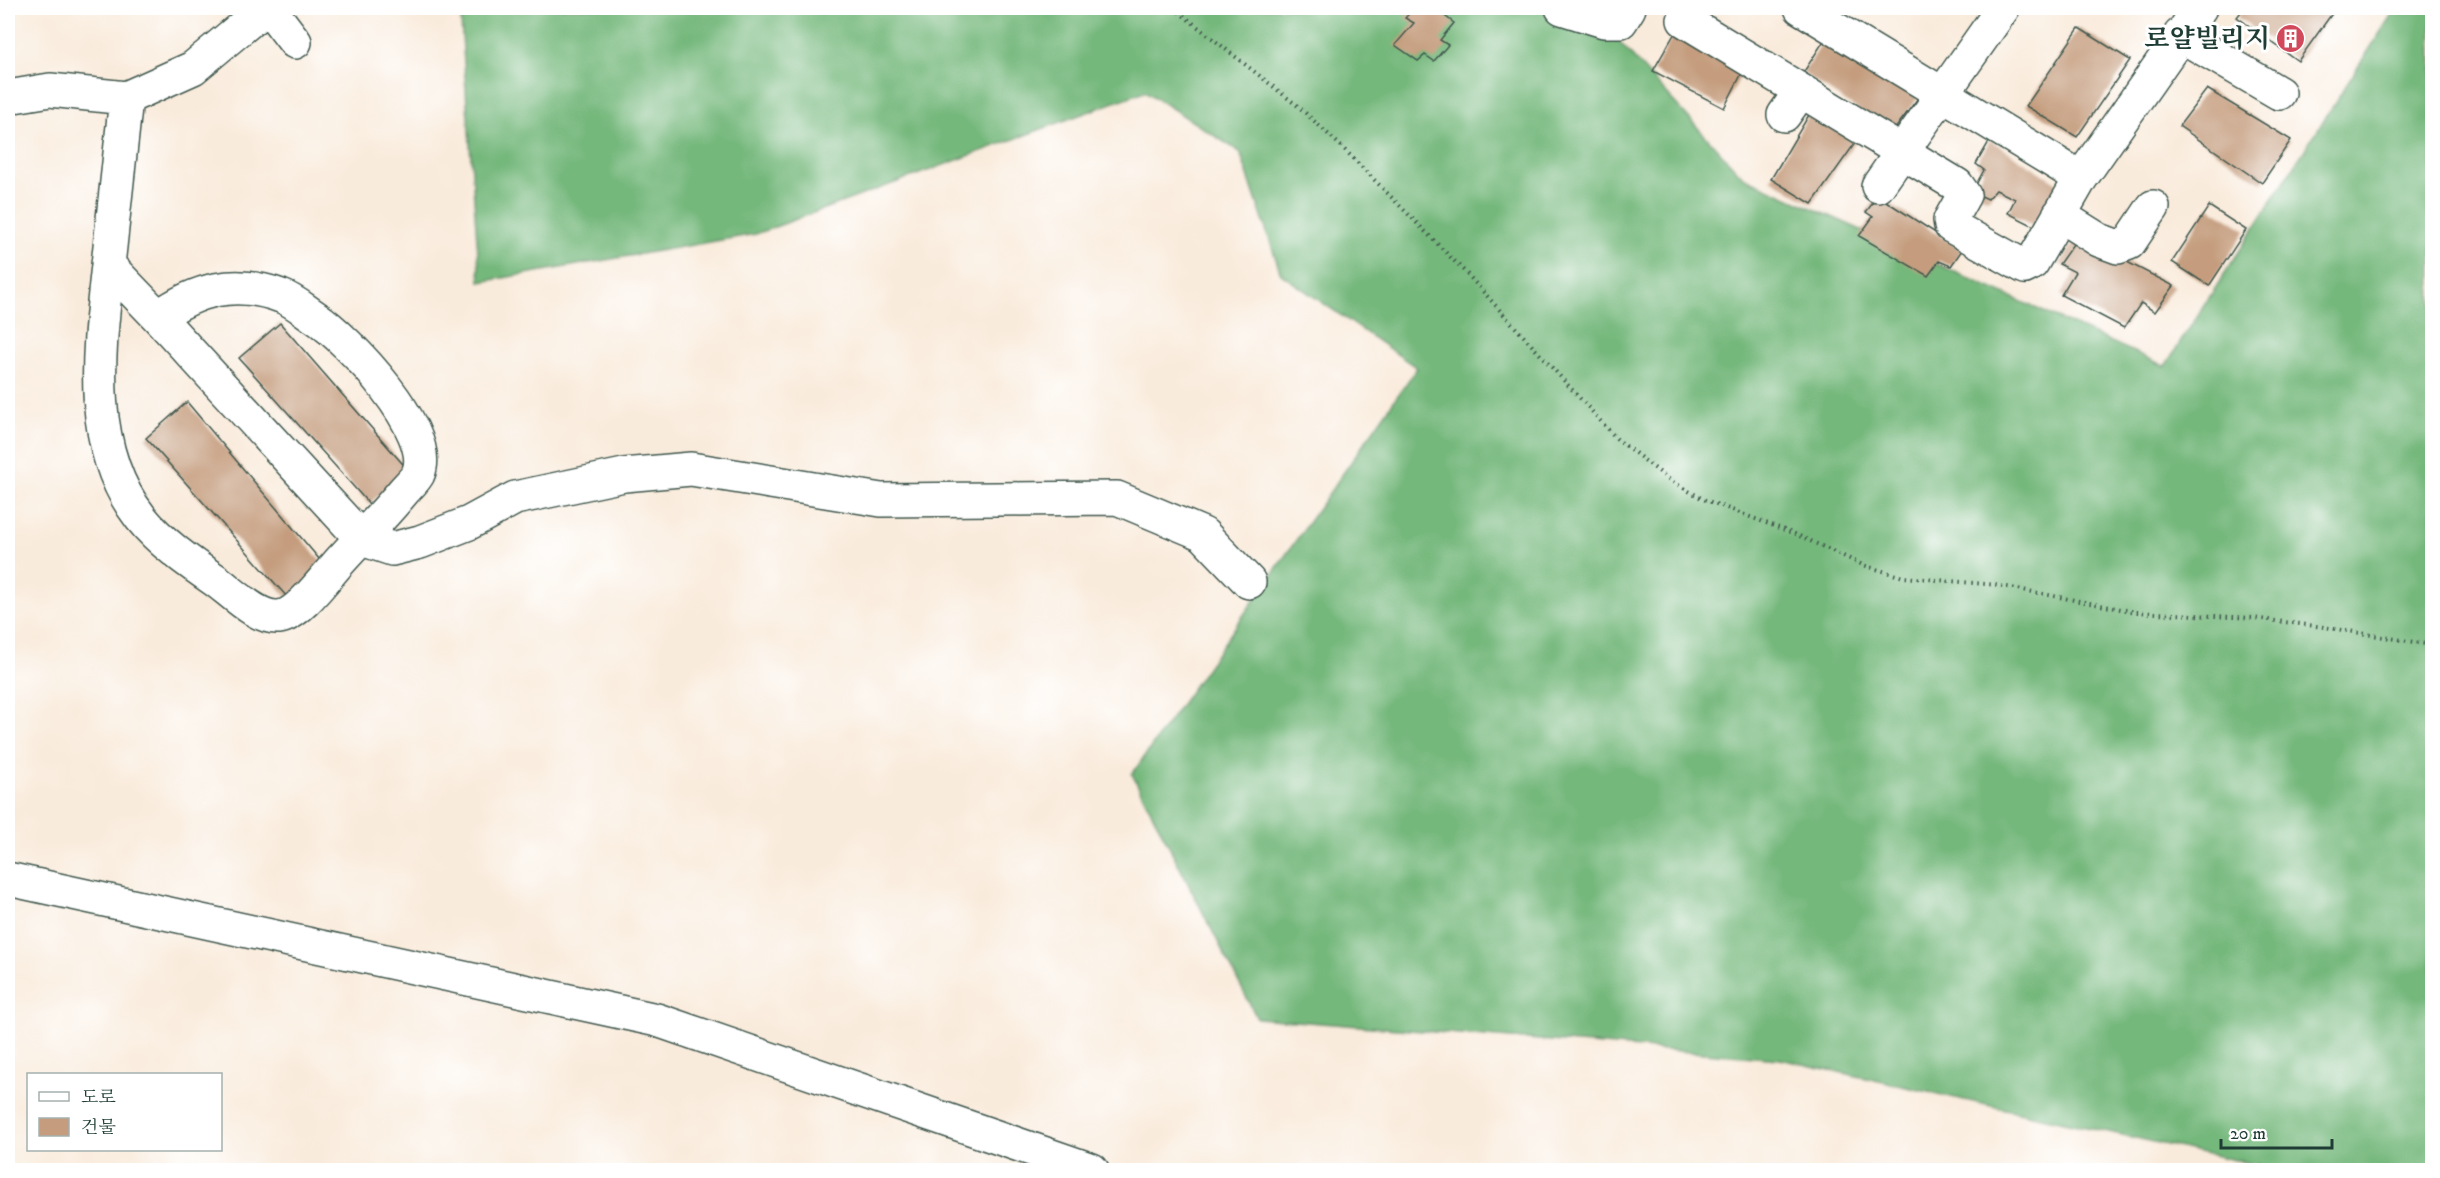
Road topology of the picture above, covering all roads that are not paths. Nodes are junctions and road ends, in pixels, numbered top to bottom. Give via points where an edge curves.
1 (265, 8) edge
2 (269, 8) edge
3 (1562, 8) edge
4 (1629, 8) edge
5 (1801, 8) edge
6 (2003, 8) edge
7 (2200, 8) edge
8 (1684, 20) dead end
9 (2180, 35) junction
10 (296, 42) dead end
11 (2279, 93) dead end
12 (1943, 94) junction
13 (8, 97) edge
14 (126, 98) junction
15 (1903, 151) junction
16 (2081, 178) junction
17 (1878, 186) dead end
18 (2153, 207) dead end
19 (2059, 215) junction
20 (108, 265) junction
21 (158, 316) junction
22 (362, 539) junction
23 (1249, 582) dead end
24 (8, 879) edge
25 (1092, 1170) edge

1 - 14 street via 193,68
2 - 10 street
3 - 4 street via 1604,21 1621,21
5 - 12 street
6 - 12 street
7 - 9 street
8 - 15 street via 1793,103
9 - 11 street
9 - 16 street
12 - 15 street
12 - 16 street
13 - 14 street via 50,90
14 - 20 street
15 - 17 street
15 - 19 street via 1963,189 1951,226 2025,267 2032,263
16 - 19 street
18 - 19 street via 2129,243 2118,248
20 - 21 street
20 - 22 street via 98,378 102,408 124,491 142,519 191,564 259,612 274,618 286,616 303,602
21 - 22 street
21 - 22 street via 198,293 240,286 282,296 333,329 406,413 420,446 419,473
22 - 23 street via 392,549 469,523 515,498 624,474 691,469 881,500 1117,498 1203,534
24 - 25 street via 657,1020

